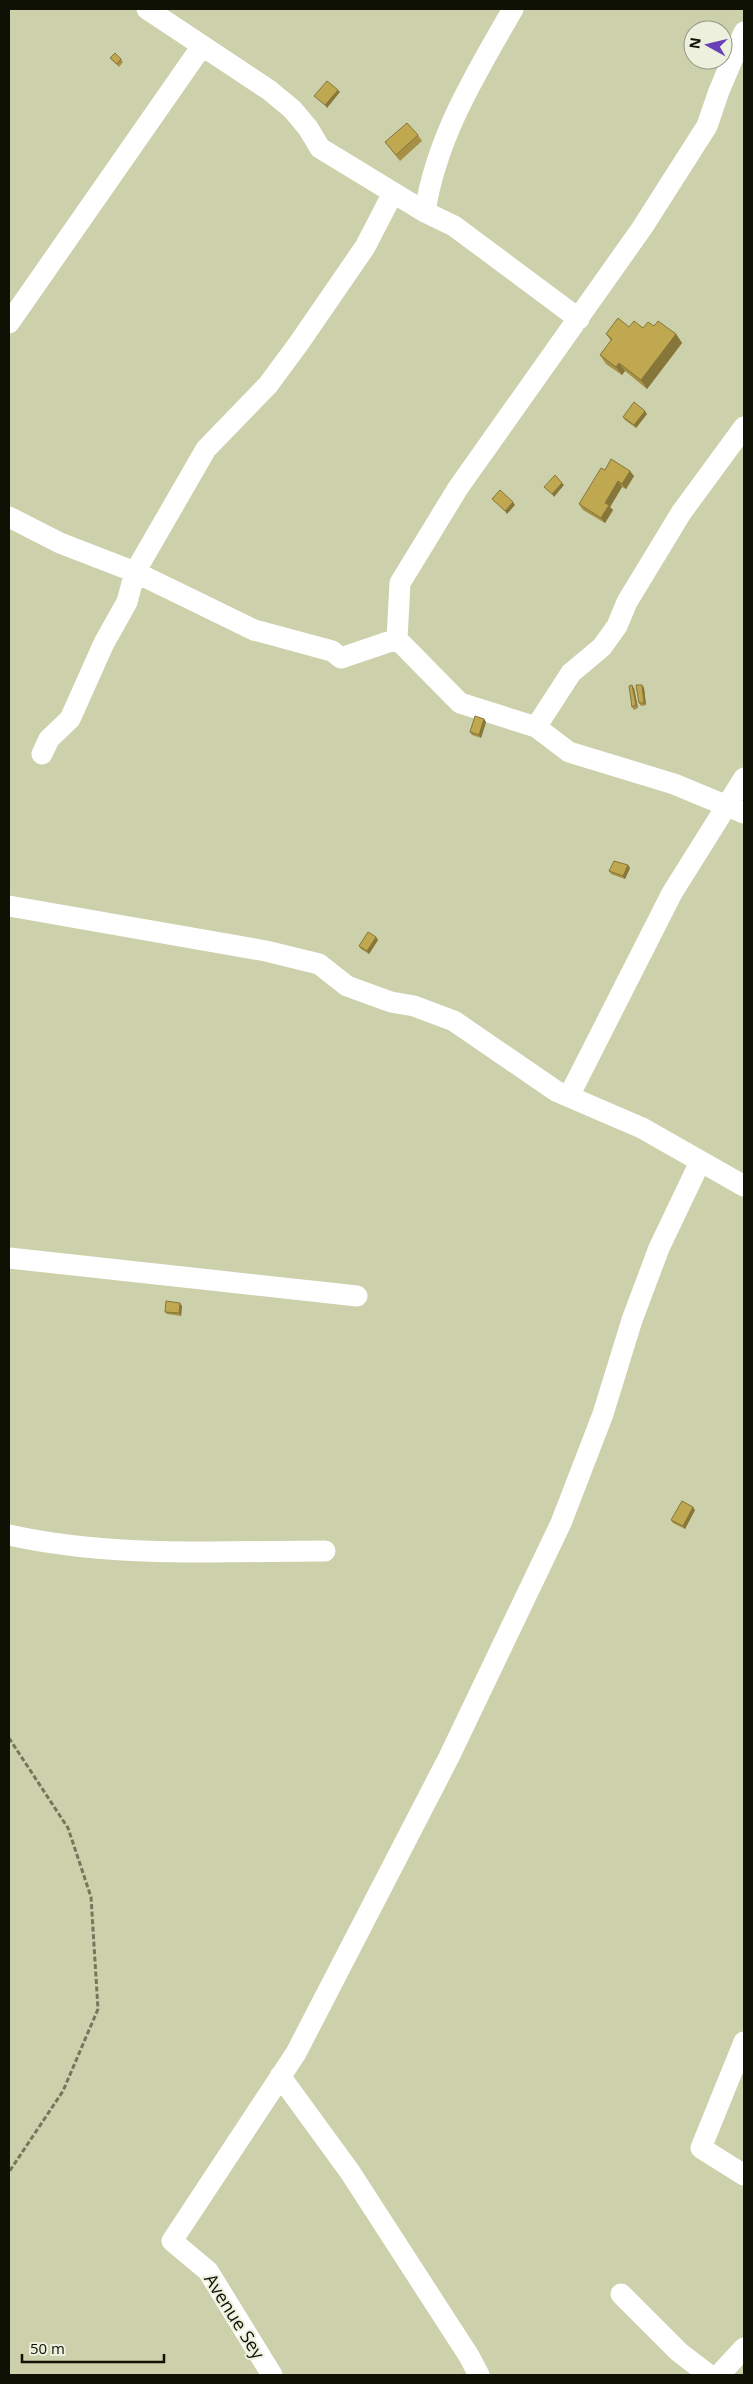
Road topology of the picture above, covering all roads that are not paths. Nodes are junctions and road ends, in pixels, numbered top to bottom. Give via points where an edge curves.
1 (147, 9) edge
2 (513, 9) edge
3 (744, 32) edge
4 (202, 46) junction
5 (393, 192) junction
6 (425, 212) junction
7 (579, 318) junction
8 (9, 322) edge
9 (744, 427) edge
10 (9, 517) edge
11 (135, 572) junction
12 (397, 639) junction
13 (536, 727) junction
14 (42, 754) dead end
15 (744, 778) edge
16 (736, 809) edge
17 (9, 906) edge
18 (569, 1096) junction
19 (700, 1162) junction
20 (744, 1186) edge
21 (9, 1258) edge
22 (357, 1296) dead end
23 (9, 1534) edge
24 (325, 1551) dead end
25 (744, 2042) edge
26 (280, 2076) junction
27 (744, 2174) edge
28 (621, 2294) dead end
29 (744, 2348) edge
30 (272, 2375) edge
31 (478, 2375) edge
32 (709, 2375) edge
33 (719, 2375) edge

1 - 4 street
2 - 6 street via 478,69 446,136 429,186
3 - 7 street via 707,126
4 - 5 street via 292,109 320,148
4 - 8 street
5 - 6 street
5 - 11 street via 365,247 300,343 268,385 206,449
6 - 7 street via 454,226
7 - 12 street via 458,488 400,583
9 - 13 street via 682,513 627,602 617,626 602,647 571,673
10 - 11 street via 60,543
11 - 12 street via 254,630 332,651 341,658
11 - 14 street via 127,602 104,643 70,719 49,739
12 - 13 street via 460,703
13 - 16 street via 569,752 674,784
15 - 16 street
16 - 18 street via 672,893
17 - 18 street via 266,951 319,964 347,986 454,1021 534,1077
18 - 19 street via 642,1128
19 - 20 street
19 - 26 street via 659,1248 632,1320 603,1414 561,1523 358,1937 296,2053
21 - 22 street
23 - 24 street via 94,1548 185,1552
25 - 27 street via 701,2148
26 - 30 street, Avenue Sey via 172,2241 208,2271
26 - 31 street via 350,2172 469,2356
28 - 32 street via 679,2352
29 - 33 street

